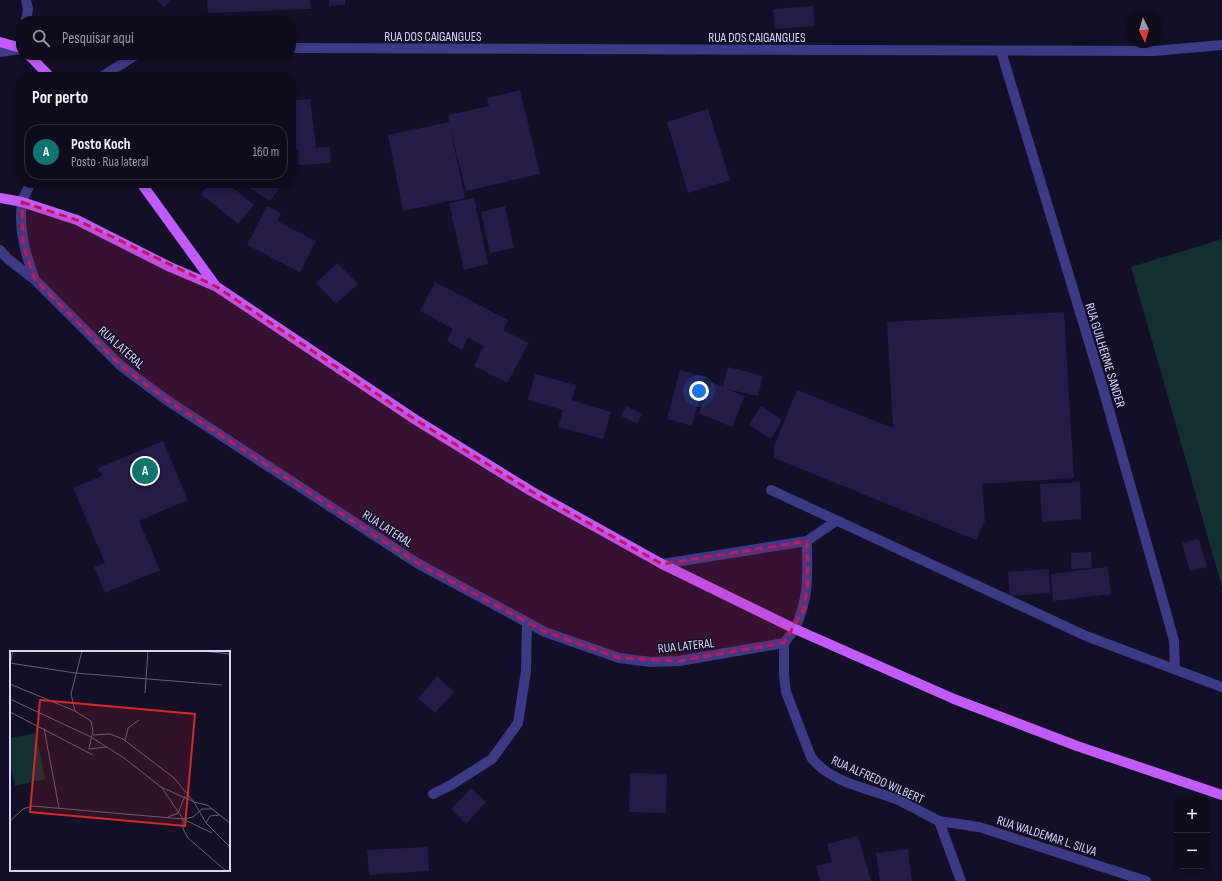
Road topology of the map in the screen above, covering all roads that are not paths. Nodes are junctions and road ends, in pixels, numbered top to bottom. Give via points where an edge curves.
1 (26, 0) edge
2 (27, 16) edge
3 (0, 42) edge
4 (1222, 45) edge
5 (16, 47) edge
6 (296, 48) edge
7 (16, 49) edge
8 (1000, 51) junction
9 (0, 52) edge
10 (34, 60) edge
11 (128, 60) edge
12 (45, 72) edge
13 (109, 72) edge
14 (29, 188) edge
15 (145, 188) edge
16 (0, 198) edge
17 (22, 202) junction
18 (0, 250) edge
19 (35, 280) junction
20 (217, 287) junction
21 (772, 490) dead end
22 (836, 521) junction
23 (807, 541) junction
24 (662, 564) junction
25 (527, 622) junction
26 (795, 629) junction
27 (784, 643) junction
28 (1174, 669) junction
29 (1222, 686) edge
30 (433, 794) dead end
31 (1222, 795) edge
32 (938, 821) junction
33 (961, 881) edge
34 (1146, 881) edge

1 - 2 street
3 - 5 main road
4 - 8 street, RUA DOS CAIGANGUES via 1154,51
6 - 8 street, RUA DOS CAIGANGUES
7 - 9 street
8 - 28 street, RUA GUILHERME SANDER via 1102,385 1166,608 1174,642
10 - 12 main road
11 - 13 street
14 - 17 street
15 - 20 main road
16 - 17 main road
17 - 19 street, RUA LATERAL via 23,245
17 - 20 main road via 77,220 170,267
18 - 19 street, RUA LATERAL
19 - 25 street, RUA LATERAL via 121,366 168,401 417,562
20 - 24 main road via 416,420 531,491
21 - 22 street
22 - 23 street
22 - 28 street via 1086,636
23 - 24 street
23 - 26 street via 807,592 804,609
24 - 26 main road
25 - 27 street, RUA LATERAL via 545,632 619,658 651,662 679,661
25 - 30 street via 526,671 518,723 492,759
26 - 27 street
26 - 31 main road via 954,699 1084,748
27 - 32 street, RUA ALFREDO WILBERT via 786,692 811,757 817,765 841,779 898,800
28 - 29 street
32 - 33 street
32 - 34 street, RUA WALDEMAR L. SILVA via 979,827

